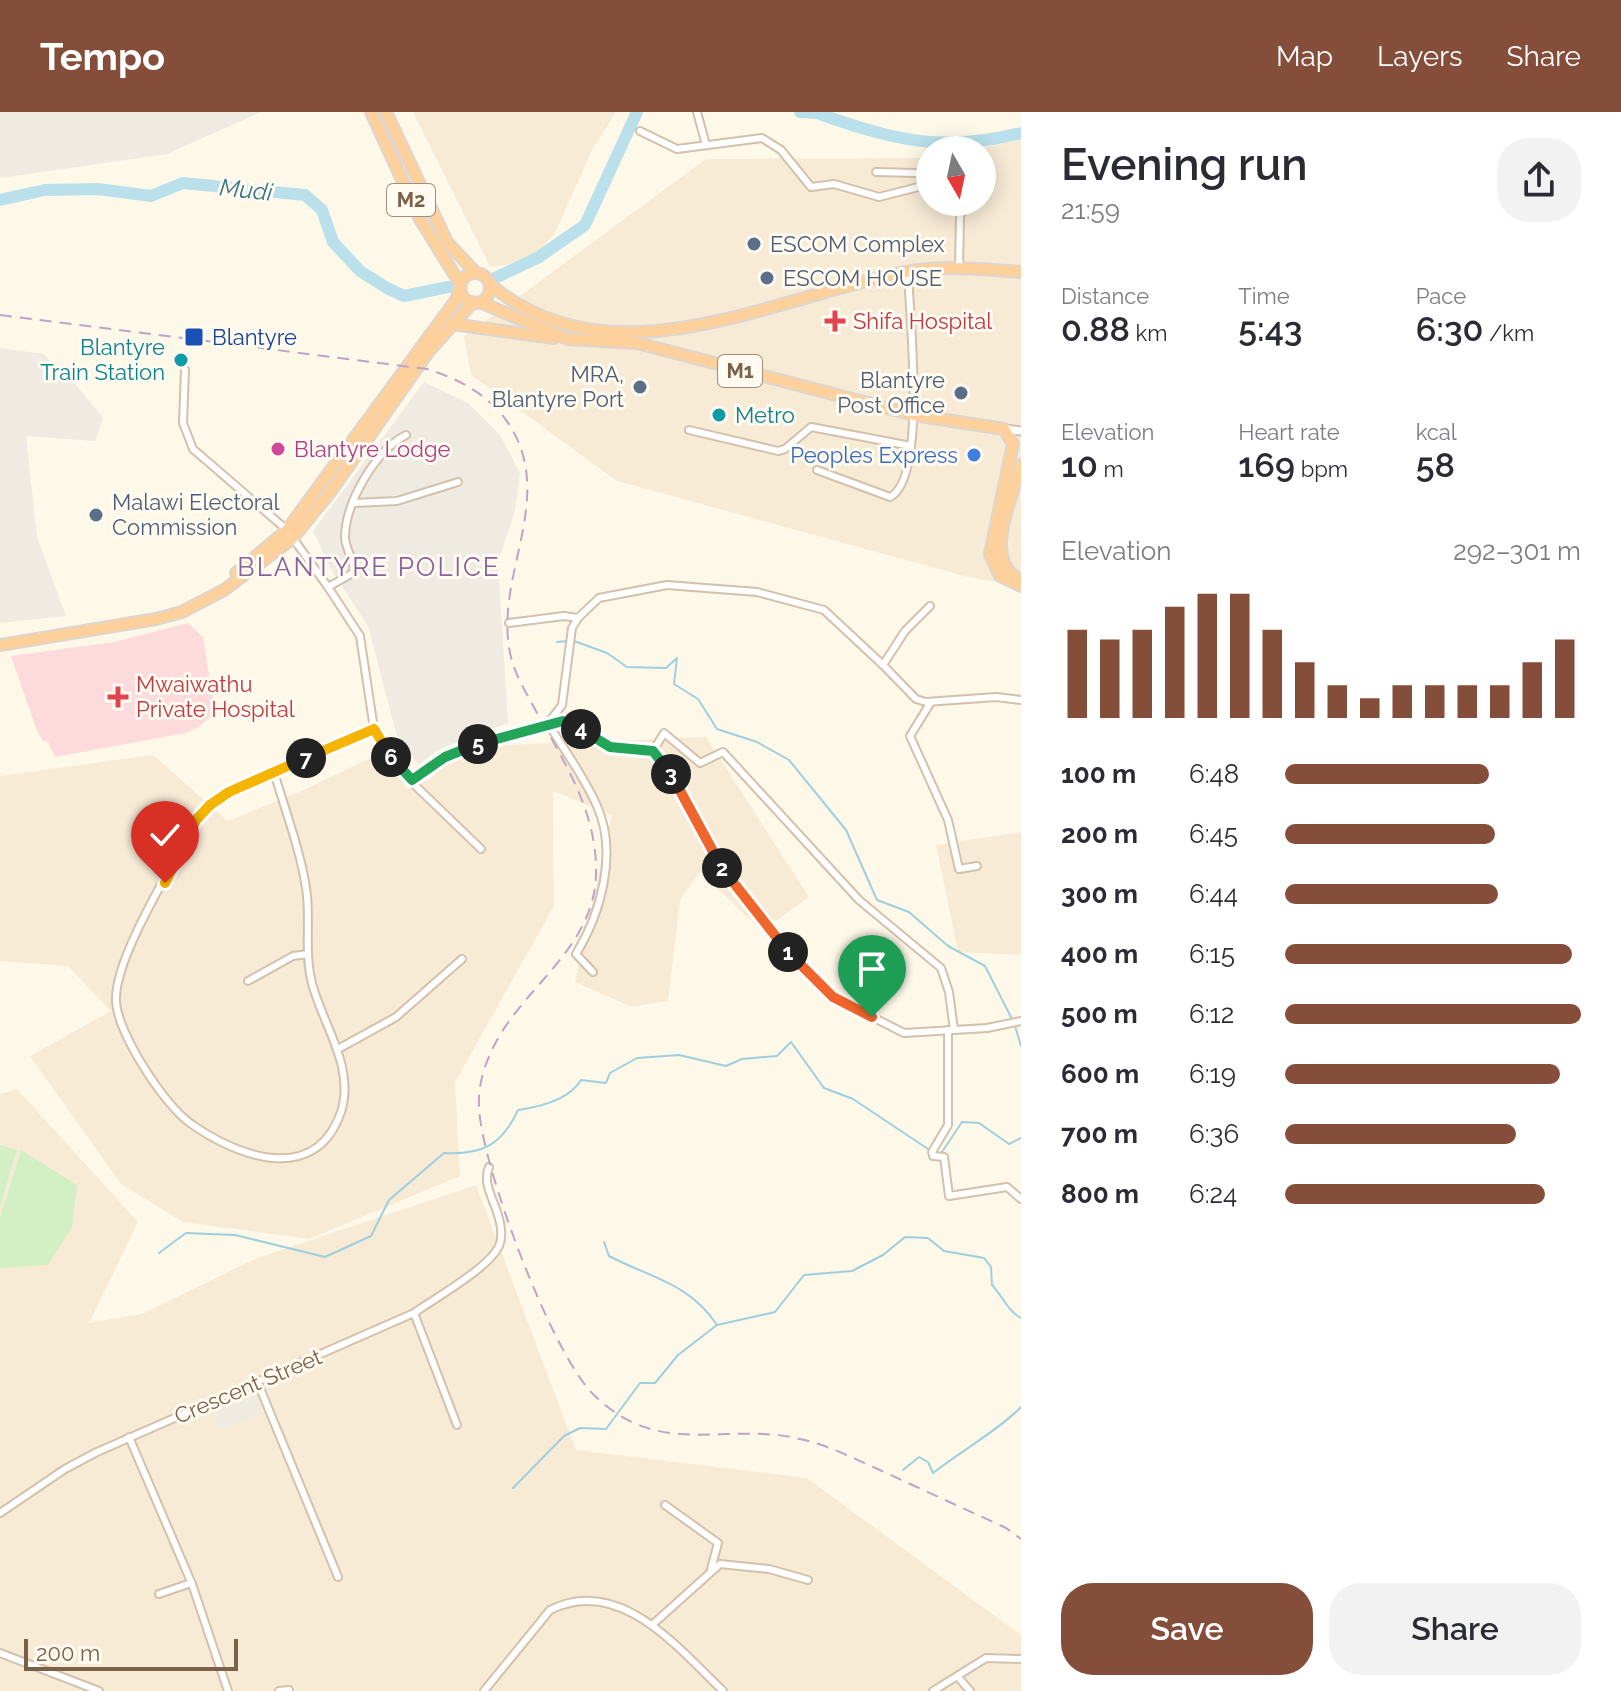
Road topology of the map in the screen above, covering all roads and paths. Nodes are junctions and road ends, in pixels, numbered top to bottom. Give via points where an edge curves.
1 (371, 112) edge
2 (386, 112) edge
3 (697, 112) edge
4 (640, 131) dead end
5 (706, 145) junction
6 (876, 172) dead end
7 (960, 216) edge
8 (959, 268) junction
9 (908, 272) junction
10 (1021, 272) edge
11 (476, 273) junction
12 (460, 285) junction
13 (491, 285) junction
14 (477, 302) junction
15 (452, 324) junction
16 (568, 339) junction
17 (185, 370) dead end
18 (914, 415) junction
19 (1004, 429) junction
20 (689, 430) dead end
21 (1021, 431) edge
22 (406, 435) dead end
23 (911, 446) junction
24 (1021, 465) edge
25 (817, 470) dead end
26 (458, 482) dead end
27 (353, 503) junction
28 (289, 534) junction
29 (1021, 580) edge
30 (1021, 586) edge
31 (328, 587) junction
32 (930, 606) dead end
33 (578, 618) junction
34 (509, 623) dead end
35 (0, 638) edge
36 (0, 645) edge
37 (883, 665) junction
38 (1021, 700) edge
39 (931, 702) junction
40 (547, 726) junction
41 (374, 729) junction
42 (653, 751) junction
43 (274, 772) junction
44 (412, 780) junction
45 (481, 849) dead end
46 (977, 866) dead end
47 (308, 954) junction
48 (462, 959) dead end
49 (593, 972) dead end
50 (248, 981) dead end
51 (1021, 1021) edge
52 (951, 1030) junction
53 (338, 1049) junction
54 (489, 1167) dead end
55 (1021, 1199) edge
56 (414, 1313) junction
57 (257, 1381) junction
58 (457, 1425) dead end
59 (129, 1437) junction
60 (665, 1505) dead end
61 (0, 1513) edge
62 (711, 1569) junction
63 (338, 1577) dead end
64 (808, 1580) dead end
65 (191, 1583) junction
66 (159, 1594) dead end
67 (652, 1625) junction
68 (0, 1653) edge
69 (1021, 1659) edge
70 (958, 1677) junction
71 (289, 1690) edge
72 (99, 1691) edge
73 (228, 1691) edge
74 (279, 1691) edge
75 (484, 1691) edge
76 (723, 1691) edge
77 (933, 1691) edge
78 (970, 1691) edge

1 - 12 highway, M2 via 420,219
2 - 11 highway, M2 via 447,242
3 - 5 street
4 - 5 street via 677,149
5 - 6 street via 762,138 781,150 811,187 834,184 879,197 930,184 917,173
7 - 8 street
8 - 9 highway, M1
8 - 10 highway, M1
9 - 13 highway, M1 via 719,322 635,331 595,330 540,314
9 - 18 street
11 - 12 highway via 465,274
11 - 13 highway
12 - 14 highway
12 - 28 highway via 456,300
13 - 14 highway via 490,296
14 - 15 highway
14 - 16 highway, M1
15 - 16 highway
15 - 28 highway
16 - 18 highway, M1 via 637,343
17 - 28 street via 183,423 193,449
18 - 19 highway, M1
18 - 23 street
19 - 21 street
19 - 30 highway via 1013,444 990,554 1000,576
20 - 23 street via 778,451 811,427
22 - 27 street via 394,441 375,465
23 - 25 street via 899,490 890,497
24 - 29 highway via 1000,553 1005,568
26 - 27 street via 397,501
27 - 31 street via 345,520 353,573
28 - 31 street
28 - 35 highway via 220,587 166,611
28 - 36 highway via 220,593 182,612
31 - 41 street via 360,636
32 - 37 street
33 - 34 street
33 - 37 street via 599,598 667,585 757,592 824,610
33 - 40 street via 572,628 562,705
37 - 39 street via 916,699
38 - 39 street
39 - 46 street via 910,736 948,820 959,869
40 - 42 street via 569,722 610,747
40 - 44 street via 459,750
40 - 49 street via 598,808 605,845 604,886 592,928 576,954
41 - 43 street
41 - 44 street via 398,769
42 - 52 street via 726,874 815,981 891,1029 917,1034
42 - 52 street via 664,733 700,763 723,752 859,900 941,968 949,992
43 - 47 street via 306,886
43 - 53 street via 229,792 196,820 125,960 118,980 118,1018 138,1056 187,1121 230,1147 278,1161 312,1151 334,1126 343,1099
44 - 45 street
47 - 50 street via 293,956
47 - 53 street via 312,983
48 - 53 street via 396,1017
51 - 52 street
52 - 55 street via 948,1125 932,1152 944,1157 949,1196 1007,1187
54 - 56 street, Crescent Street via 500,1244
56 - 57 street, Crescent Street
56 - 58 street
57 - 59 street, Crescent Street
57 - 63 street
59 - 61 street, Crescent Street via 65,1469
59 - 65 street
60 - 62 street via 718,1543
62 - 64 street via 733,1564
62 - 67 street
65 - 66 street
65 - 73 street
67 - 75 street via 600,1601 565,1603 550,1610
67 - 76 street
68 - 72 street
69 - 70 street via 986,1658
70 - 77 street
70 - 78 street
71 - 74 street

